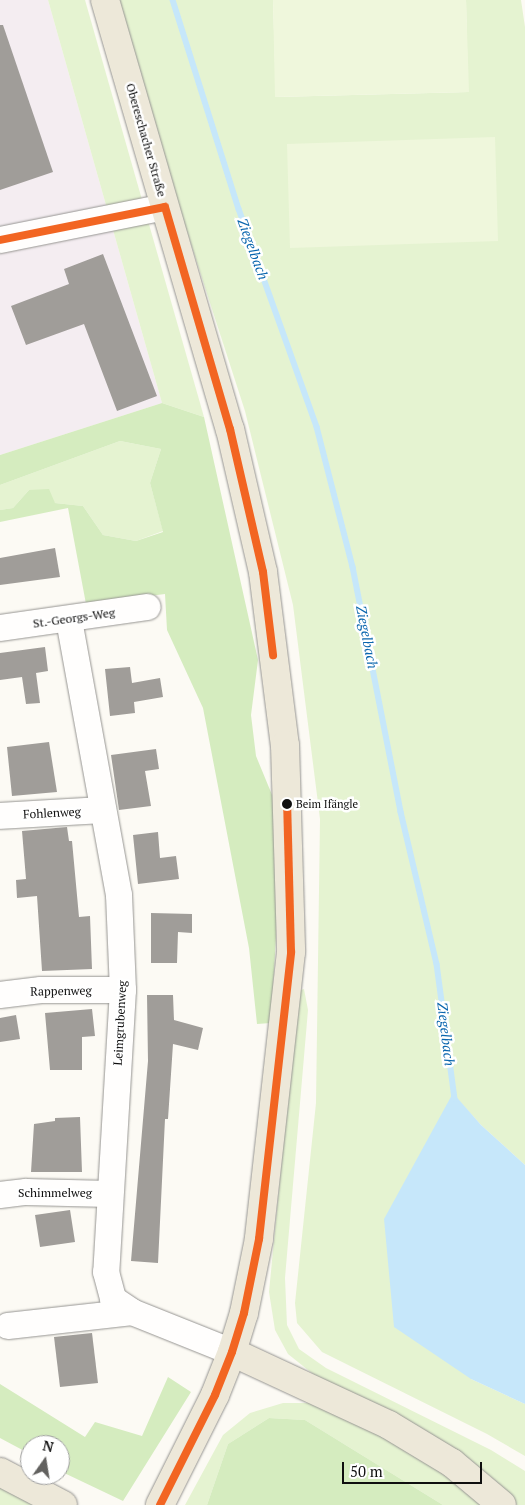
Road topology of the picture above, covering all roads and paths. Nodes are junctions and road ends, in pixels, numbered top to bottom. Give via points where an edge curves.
1 (105, 0) edge
2 (165, 207) junction
3 (0, 240) edge
4 (148, 608) dead end
5 (69, 620) junction
6 (0, 628) edge
7 (103, 810) junction
8 (0, 816) edge
9 (123, 990) junction
10 (0, 994) edge
11 (110, 1194) junction
12 (0, 1195) edge
13 (132, 1312) junction
14 (8, 1326) dead end
15 (232, 1352) junction
16 (0, 1472) edge
17 (63, 1505) edge
18 (160, 1505) edge
19 (502, 1505) edge

1 - 2 main road, Obereschacher Straße
2 - 3 street
2 - 15 main road, Obereschacher Straße via 217,380 262,572 285,745 291,952 259,1238 244,1313
4 - 5 street, St.-Georgs-Weg
5 - 6 street, St.-Georgs-Weg
5 - 7 street, Leimgrubenweg
7 - 8 street, Fohlenweg
7 - 9 street, Leimgrubenweg via 120,895
9 - 10 street, Rappenweg via 41,990
9 - 11 street, Leimgrubenweg
11 - 12 street, Schimmelweg via 26,1192
11 - 13 street, Leimgrubenweg via 106,1272 113,1299
13 - 14 street
13 - 15 street, Leimgrubenweg
15 - 18 main road, Obereschacher Straße via 215,1395
15 - 19 main road via 389,1425 452,1463
16 - 17 main road

